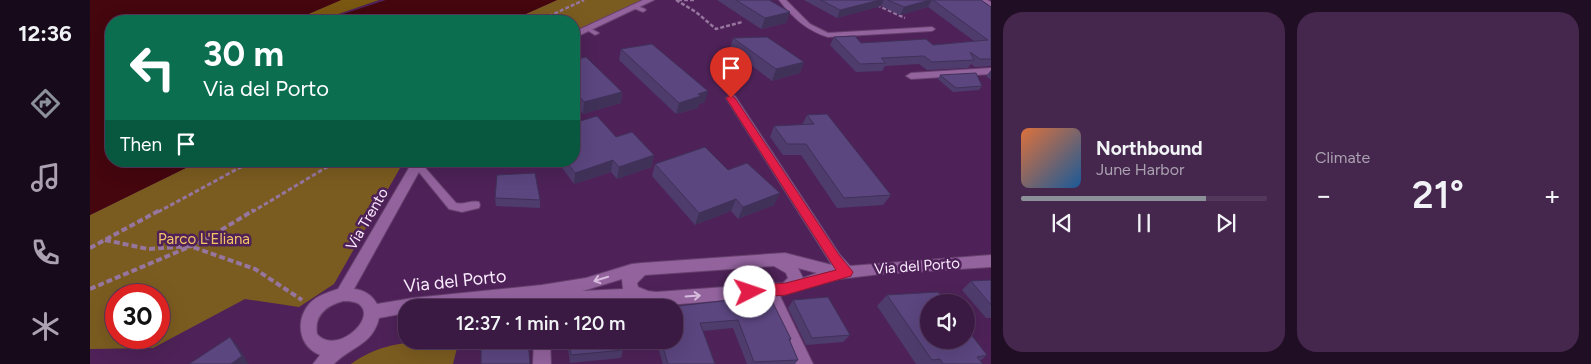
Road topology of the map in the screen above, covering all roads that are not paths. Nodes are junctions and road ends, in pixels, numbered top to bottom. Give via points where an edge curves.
1 (650, 0) edge
2 (782, 0) edge
3 (982, 0) edge
4 (991, 6) edge
5 (932, 29) dead end
6 (580, 34) edge
7 (991, 71) edge
8 (911, 76) dead end
9 (731, 98) dead end
10 (415, 167) edge
11 (422, 167) edge
12 (475, 205) dead end
13 (776, 260) junction
14 (990, 263) edge
15 (642, 269) junction
16 (843, 273) junction
17 (786, 289) junction
18 (769, 290) junction
19 (343, 294) junction
20 (646, 298) junction
21 (545, 299) edge
22 (569, 299) edge
23 (398, 307) edge
24 (372, 312) junction
25 (337, 349) junction
26 (542, 349) edge
27 (322, 364) edge
28 (542, 364) edge
29 (804, 364) edge

1 - 6 street via 639,9
2 - 5 lane via 806,26 828,35
3 - 4 street
7 - 8 street
9 - 16 street
10 - 19 street, Via Trento
11 - 12 lane via 453,206
13 - 15 street, Via del Porto
13 - 16 street, Via del Porto via 785,259
13 - 17 street via 791,270 796,279
14 - 16 street, Via del Porto
15 - 20 street via 629,281 631,291
15 -> 21 street, Via del Porto
16 - 17 street, Via del Porto
17 - 18 street, Via del Porto
20 -> 18 street, Via del Porto
18 - 29 street
19 - 24 street via 360,295 366,299
19 - 25 street via 333,296 316,309 307,326 311,342 318,347
20 - 22 street, Via del Porto via 614,295
23 - 24 street, Via del Porto
24 - 25 street via 366,330 358,339
25 - 27 street
26 - 28 street

